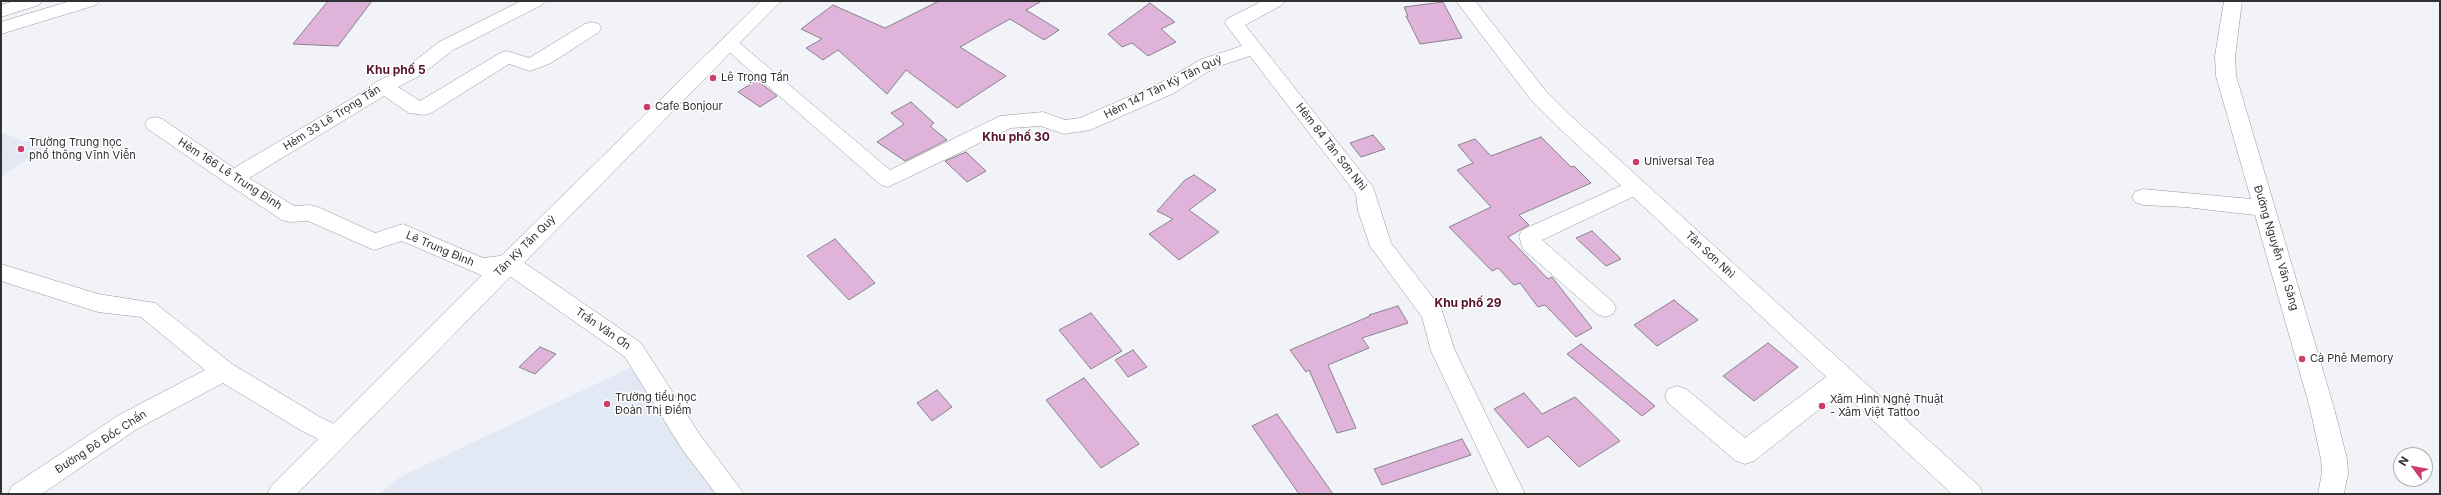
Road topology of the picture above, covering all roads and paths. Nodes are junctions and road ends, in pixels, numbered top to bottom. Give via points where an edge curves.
1 (33, 1) edge
2 (90, 1) edge
3 (536, 1) edge
4 (772, 1) edge
5 (1276, 1) edge
6 (1465, 1) edge
7 (2233, 1) edge
8 (1, 11) edge
9 (1, 28) edge
10 (592, 28) dead end
11 (729, 44) junction
12 (1254, 48) junction
13 (383, 87) junction
14 (155, 124) dead end
15 (233, 178) junction
16 (1636, 187) junction
17 (2143, 197) dead end
18 (2264, 208) junction
19 (374, 242) joint
20 (508, 263) junction
21 (1, 272) edge
22 (1604, 308) dead end
23 (224, 371) junction
24 (1842, 378) junction
25 (1677, 396) dead end
26 (337, 437) junction
27 (21, 494) edge
28 (280, 494) edge
29 (731, 494) edge
30 (1512, 494) edge
31 (1970, 494) edge
32 (2331, 494) edge

1 - 8 street
2 - 9 street
3 - 13 street, Hẻm 33 Lê Trọng Tấn via 446,46 414,72
4 - 11 street, Tân Kỳ Tân Quý
5 - 12 street, Hẻm 84 Tân Sơn Nhì via 1234,23
6 - 16 street, Tân Sơn Nhì via 1547,105
7 - 18 street, Đường Nguyễn Văn Săng via 2225,56 2226,76
10 - 13 street via 544,59 530,65 507,57 424,108 416,108
11 - 12 street, Hẻm 147 Tân Kỳ Tân Quý via 888,180 1008,121 1043,119 1064,127 1083,125 1165,89 1209,62
11 - 20 street, Tân Kỳ Tân Quý
12 - 30 street, Hẻm 84 Tân Sơn Nhì via 1366,192 1369,211 1381,246 1433,314 1443,351
13 - 15 street, Hẻm 33 Lê Trọng Tấn
14 - 15 street, Hẻm 166 Lê Trung Đình
15 - 19 street, Hẻm 166 Lê Trung Đình via 290,214 310,213
16 - 22 street via 1530,236 1531,243
16 - 24 street, Tân Sơn Nhì
17 - 18 street
18 - 32 street, Đường Nguyễn Văn Săng via 2293,304 2334,459 2335,473
19 - 20 street, Lê Trung Đình via 403,232 481,267
20 - 26 street, Tân Kỳ Tân Quý
20 - 29 street, Trần Văn Ơn via 634,350 691,442
21 - 23 street via 98,303 148,309
23 - 26 street
23 - 27 street, Đường Đô Đốc Chấn via 128,422
24 - 25 street via 1745,453
24 - 31 street, Tân Sơn Nhì
26 - 28 street, Tân Kỳ Tân Quý

